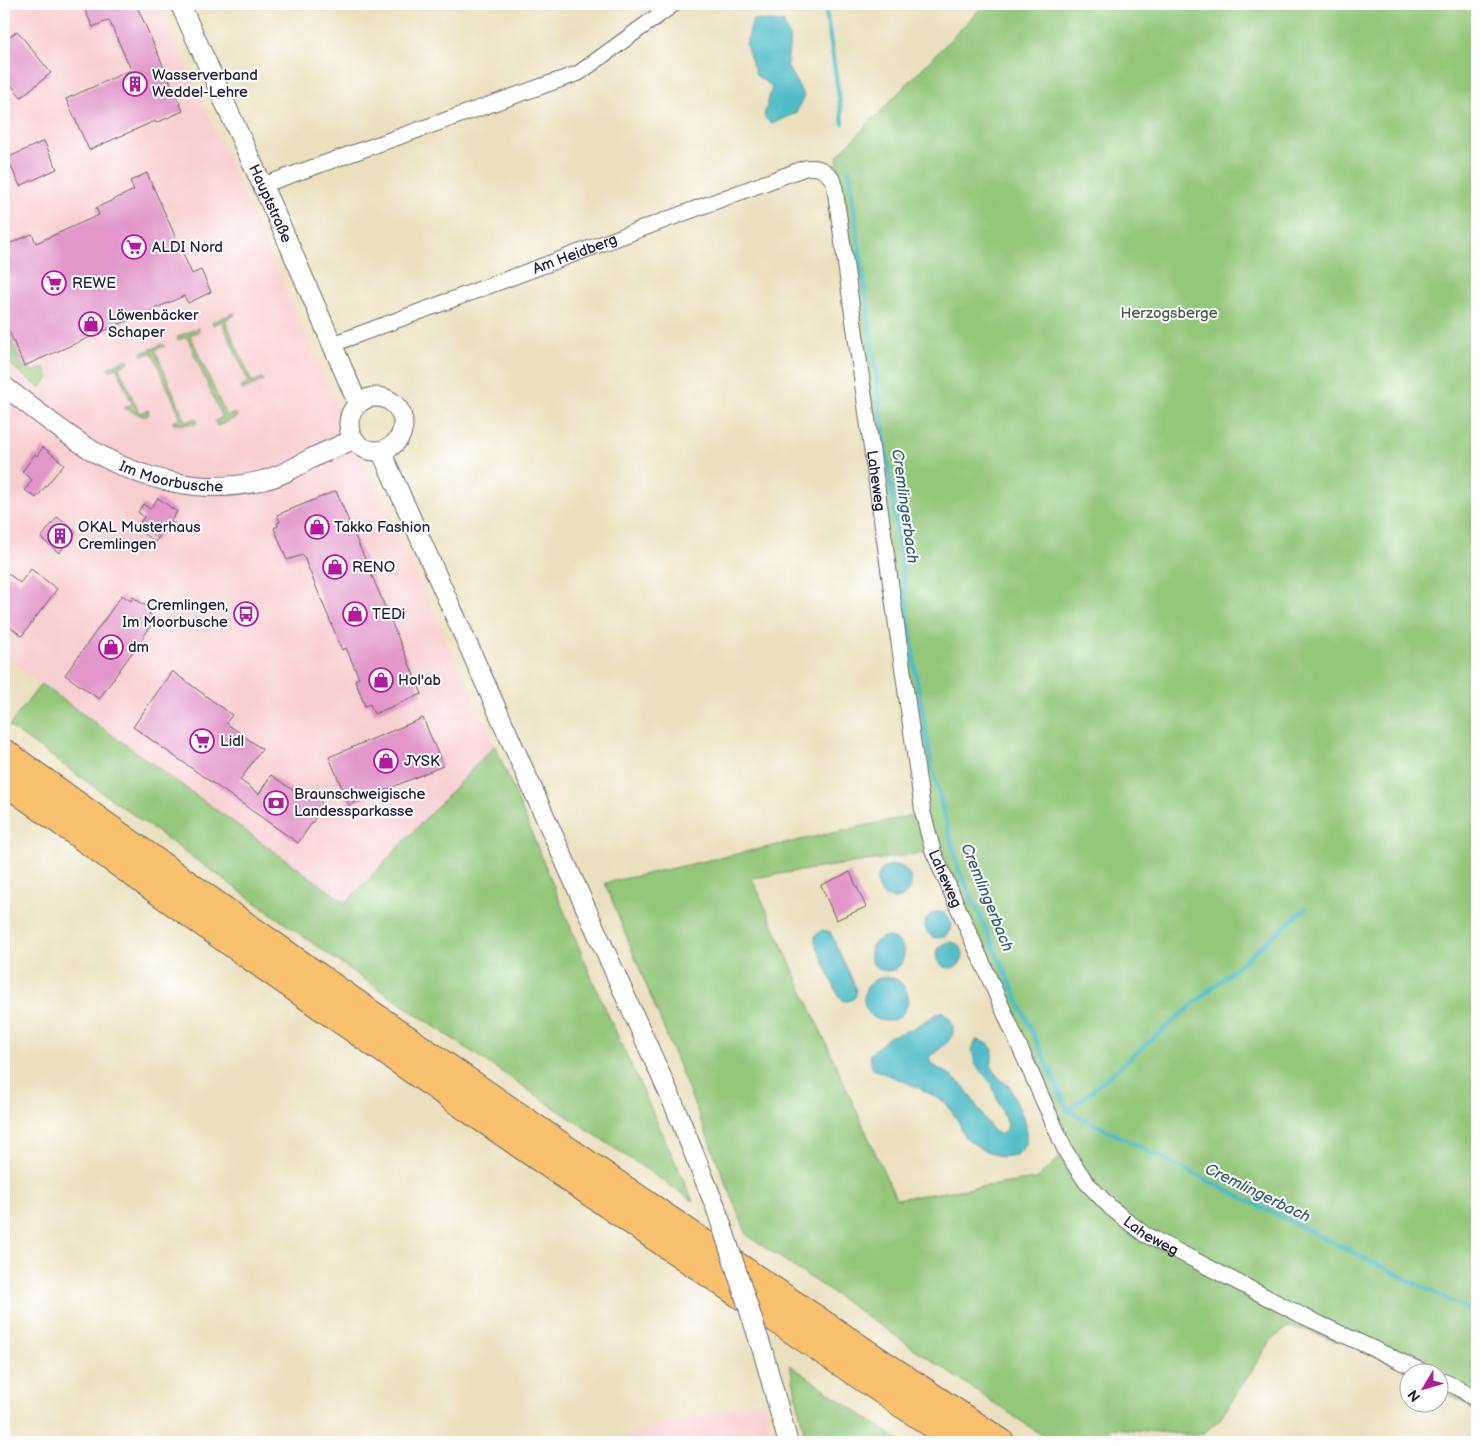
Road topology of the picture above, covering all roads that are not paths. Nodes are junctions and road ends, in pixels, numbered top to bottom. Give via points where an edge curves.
1 (180, 4) edge
2 (674, 4) edge
3 (817, 168) joint
4 (263, 185) junction
5 (333, 344) junction
6 (4, 386) edge
7 (358, 404) junction
8 (354, 439) junction
9 (381, 450) junction
10 (4, 752) edge
11 (4, 781) edge
12 (1406, 1364) edge
13 (1448, 1383) edge
14 (1477, 1401) edge
15 (1000, 1441) edge
16 (788, 1442) edge
17 (958, 1442) edge

1 - 4 street, Hauptstraße
2 - 4 street via 580,72
3 - 5 street, Am Heidberg via 805,168
3 - 12 street, Laheweg via 828,172 834,182 923,813 934,851 1066,1152 1086,1182 1111,1208 1144,1234 1303,1316
4 - 5 street, Hauptstraße
5 - 7 street, Hauptstraße
6 - 8 street, Im Moorbusche via 94,452 140,472 195,486 264,480
7 - 8 street via 349,421
7 - 9 street via 377,397 391,401 400,412 403,426 399,439
8 - 9 street via 366,449
9 - 16 street, bridge via 675,1107 716,1208 763,1352
10 - 15 highway via 350,999
11 - 17 highway via 328,1012
13 - 14 street

